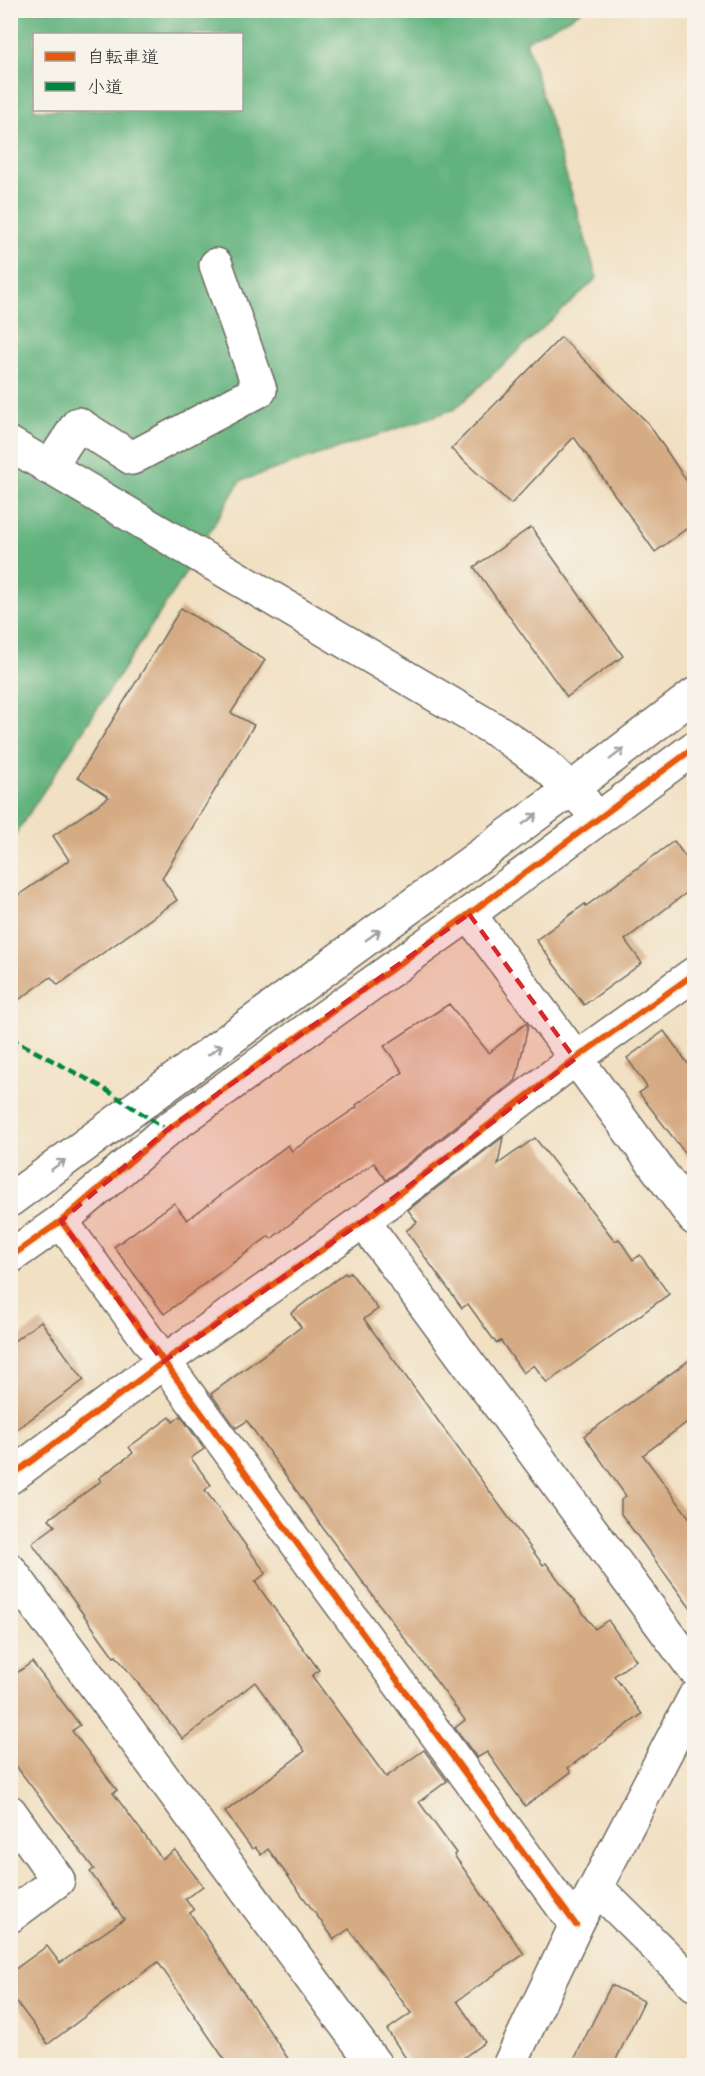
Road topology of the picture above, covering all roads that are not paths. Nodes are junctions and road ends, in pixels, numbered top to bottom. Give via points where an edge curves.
1 (216, 264) dead end
2 (10, 444) edge
3 (49, 468) junction
4 (694, 695) edge
5 (694, 748) edge
6 (571, 789) junction
7 (599, 817) junction
8 (469, 914) junction
9 (694, 974) edge
10 (575, 1059) junction
11 (10, 1200) edge
12 (694, 1218) edge
13 (61, 1221) junction
14 (363, 1221) junction
15 (10, 1257) edge
16 (163, 1362) junction
17 (10, 1477) edge
18 (10, 1570) edge
19 (694, 1670) edge
20 (694, 1698) edge
21 (10, 1812) edge
22 (597, 1887) junction
23 (10, 1916) edge
24 (576, 1924) junction
25 (694, 1984) edge
26 (376, 2066) edge
27 (509, 2066) edge

1 - 3 street via 260,390 132,458 78,424
2 - 3 street
3 - 6 street via 502,734
6 -> 4 street
5 - 7 street
6 - 7 street
11 -> 6 street
7 - 8 street
8 - 10 street
8 - 13 street via 167,1130
9 - 10 street
10 - 12 street
10 - 14 street
13 - 15 street
13 - 16 street
14 - 16 street
14 - 19 street
16 - 17 street
16 - 24 street
18 - 26 street
20 - 22 street
21 - 23 street via 57,1880
22 - 24 street
22 - 25 street
24 - 27 street

